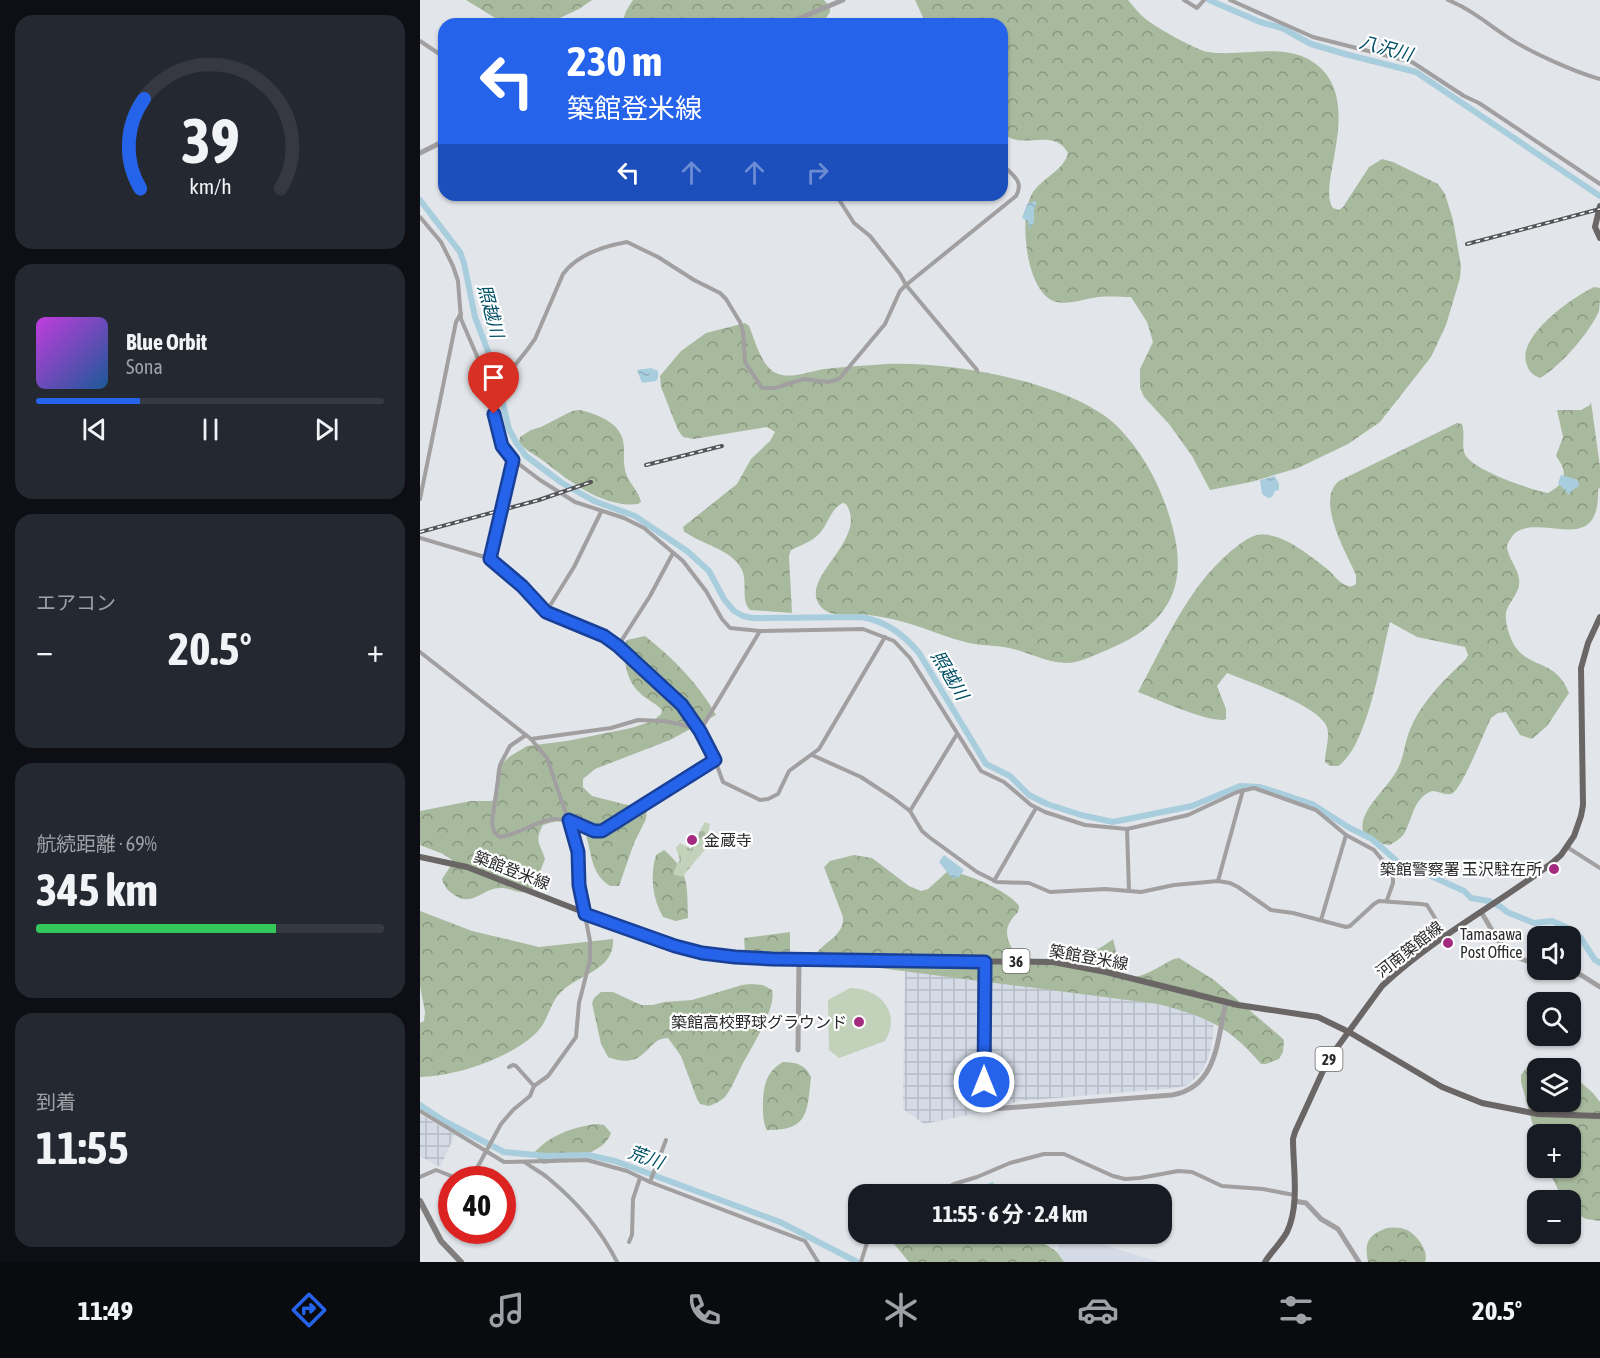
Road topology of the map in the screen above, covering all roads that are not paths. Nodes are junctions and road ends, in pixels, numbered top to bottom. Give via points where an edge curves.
1 (1184, 0) edge
2 (1204, 0) edge
3 (1230, 0) edge
4 (1448, 0) edge
5 (839, 1) edge
6 (807, 18) edge
7 (420, 41) edge
8 (438, 53) edge
9 (1600, 79) edge
10 (438, 144) edge
11 (420, 153) edge
12 (1008, 169) edge
13 (1600, 184) edge
14 (840, 201) edge
15 (1600, 206) edge
16 (420, 217) edge
17 (1598, 220) edge
18 (1600, 238) edge
19 (906, 285) junction
20 (461, 312) junction
21 (977, 370) dead end
22 (486, 386) junction
23 (513, 460) junction
24 (420, 499) edge
25 (601, 512) junction
26 (420, 538) edge
27 (673, 553) junction
28 (490, 559) junction
29 (546, 612) junction
30 (1600, 617) edge
31 (760, 631) junction
32 (885, 637) junction
33 (618, 646) junction
34 (420, 652) edge
35 (699, 729) junction
36 (957, 734) junction
37 (526, 735) junction
38 (531, 739) junction
39 (812, 755) junction
40 (715, 760) junction
41 (1243, 790) junction
42 (1036, 808) junction
43 (910, 811) junction
44 (569, 820) junction
45 (1127, 829) junction
46 (1346, 835) junction
47 (1567, 847) junction
48 (420, 857) edge
49 (1600, 868) edge
50 (994, 881) junction
51 (1218, 881) junction
52 (1129, 891) junction
53 (1387, 900) junction
54 (1483, 911) junction
55 (585, 914) junction
56 (1321, 920) junction
57 (1446, 936) junction
58 (799, 960) junction
59 (1527, 961) edge
60 (985, 962) junction
61 (1581, 975) edge
62 (1600, 987) edge
63 (1226, 1002) junction
64 (1349, 1032) junction
65 (798, 1050) dead end
66 (509, 1067) dead end
67 (534, 1086) junction
68 (420, 1110) edge
69 (1600, 1116) edge
70 (666, 1140) dead end
71 (487, 1149) junction
72 (524, 1161) junction
73 (478, 1166) edge
74 (438, 1171) edge
75 (420, 1177) edge
76 (640, 1178) junction
77 (651, 1181) junction
78 (954, 1184) edge
79 (1294, 1198) junction
80 (420, 1201) edge
81 (629, 1242) dead end
82 (867, 1244) edge
83 (462, 1262) edge
84 (617, 1262) edge
85 (818, 1262) edge
86 (861, 1262) edge
87 (1265, 1262) edge
88 (1359, 1262) edge

1 - 2 street via 1197,8
3 - 13 street via 1313,37 1412,62
4 - 9 street via 1530,49
5 - 6 street
7 - 8 street
10 - 11 street
12 - 19 street via 1020,184 1016,196
14 - 19 street
15 - 17 main road
16 - 20 street via 441,242 453,266
17 - 18 main road via 1595,227
19 - 21 street
19 - 22 street via 885,324 839,379 804,379 765,388 745,362 740,322 726,299 634,244 621,243 598,250 569,267 535,339 504,379
20 - 22 street
20 - 24 street
22 - 23 street via 501,443
23 - 25 street via 575,502
23 - 28 street
25 - 27 street via 638,524
25 - 29 street
26 - 28 street
27 - 31 street via 699,582 727,625 736,630
27 - 33 street
28 - 29 street
29 - 33 street via 604,636
30 - 47 main road, 河南築館線 / 29 via 1581,668 1583,806 1577,830
31 - 32 street via 853,628
31 - 35 street
32 - 36 street via 910,658
32 - 39 street
33 - 35 street via 682,705
34 - 37 street
35 - 38 street via 638,720
35 - 40 street
36 - 42 street via 981,771 1004,782
36 - 43 street
37 - 38 street
37 - 44 street via 510,746 500,765 492,829 504,837 546,821
38 - 44 street via 547,758
39 - 40 street via 789,771 778,794 763,800 725,784
39 - 43 street via 861,777
40 - 44 street via 602,831
41 - 45 street via 1188,814
41 - 46 street via 1254,788 1316,810
41 - 51 street
42 - 45 street via 1085,825
42 - 50 street
43 - 50 street via 929,837
44 - 55 street via 578,852
45 - 52 street
46 - 53 street via 1374,850 1388,867 1393,883
46 - 56 street
47 - 49 street
47 - 54 main road, 河南築館線 / 29 via 1552,863
48 - 55 main road, 築館登米線 / 36 via 476,870
50 - 52 street via 1029,883 1050,892
51 - 52 street
51 - 56 street via 1238,886 1271,910
53 - 56 street via 1374,904 1350,926
53 - 57 street via 1427,905
54 - 57 main road, 河南築館線 / 29
54 - 59 street via 1506,952
55 - 58 main road, 築館登米線 / 36 via 702,953
55 - 67 street via 590,960 579,1003 576,1037 548,1076
57 - 64 main road, 河南築館線 / 29 via 1382,986
58 - 60 main road, 築館登米線 / 36
58 - 65 street
60 - 63 main road, 築館登米線 / 36 via 1075,965
60 - 63 street via 984,1101 992,1109 1172,1095 1192,1089 1211,1067
61 - 62 street
63 - 64 main road, 築館登米線 / 36 via 1318,1017
64 - 69 main road, 築館登米線 / 36 via 1442,1087 1482,1103 1538,1114
64 - 79 main road, 河南築館線 / 29 via 1328,1060 1295,1132
66 - 67 street via 516,1066
67 - 71 street via 530,1096 506,1117
68 - 71 street
70 - 77 street
71 - 72 street via 504,1162
71 - 73 street
72 - 76 street via 587,1160
72 - 84 street via 580,1209 605,1239
74 - 75 street
76 - 77 street
76 - 81 street via 633,1199
77 - 85 street via 805,1241
78 - 79 street via 1010,1163 1044,1154 1064,1154 1125,1179 1192,1172 1222,1185 1263,1189
79 - 87 main road, 河南築館線 / 29 via 1288,1228
79 - 88 street via 1338,1229
80 - 83 main road via 441,1241
82 - 86 street

